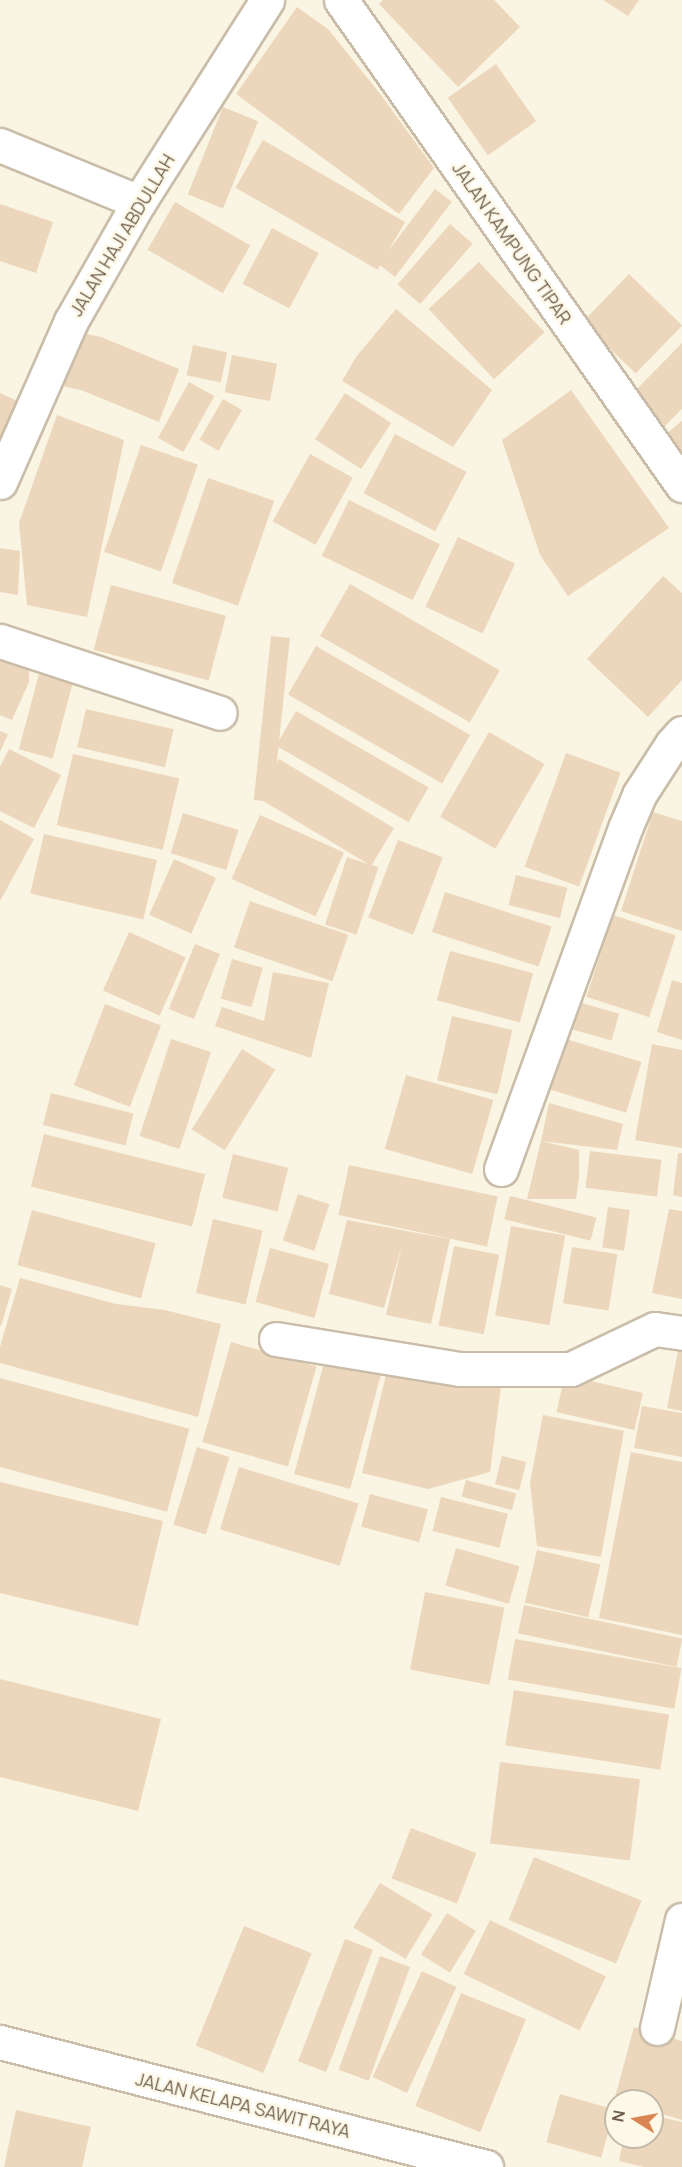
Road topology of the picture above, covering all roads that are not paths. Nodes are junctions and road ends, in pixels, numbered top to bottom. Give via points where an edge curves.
1 (267, 0) edge
2 (341, 0) edge
3 (0, 145) edge
4 (139, 202) junction
5 (0, 482) edge
6 (682, 485) edge
7 (0, 641) edge
8 (219, 713) dead end
9 (682, 733) edge
10 (501, 1168) dead end
11 (682, 1333) edge
12 (276, 1339) dead end
13 (682, 1920) edge
14 (657, 2028) dead end
15 (0, 2042) edge
16 (486, 2167) edge

1 - 4 street, JALAN HAJI ABDULLAH
2 - 6 street, JALAN KAMPUNG TIPAR
3 - 4 street
4 - 5 street, JALAN HAJI ABDULLAH via 71,321
7 - 8 street
9 - 10 street via 639,795 626,826
11 - 12 street via 655,1329 571,1369 460,1369
13 - 14 street
15 - 16 street, JALAN KELAPA SAWIT RAYA

